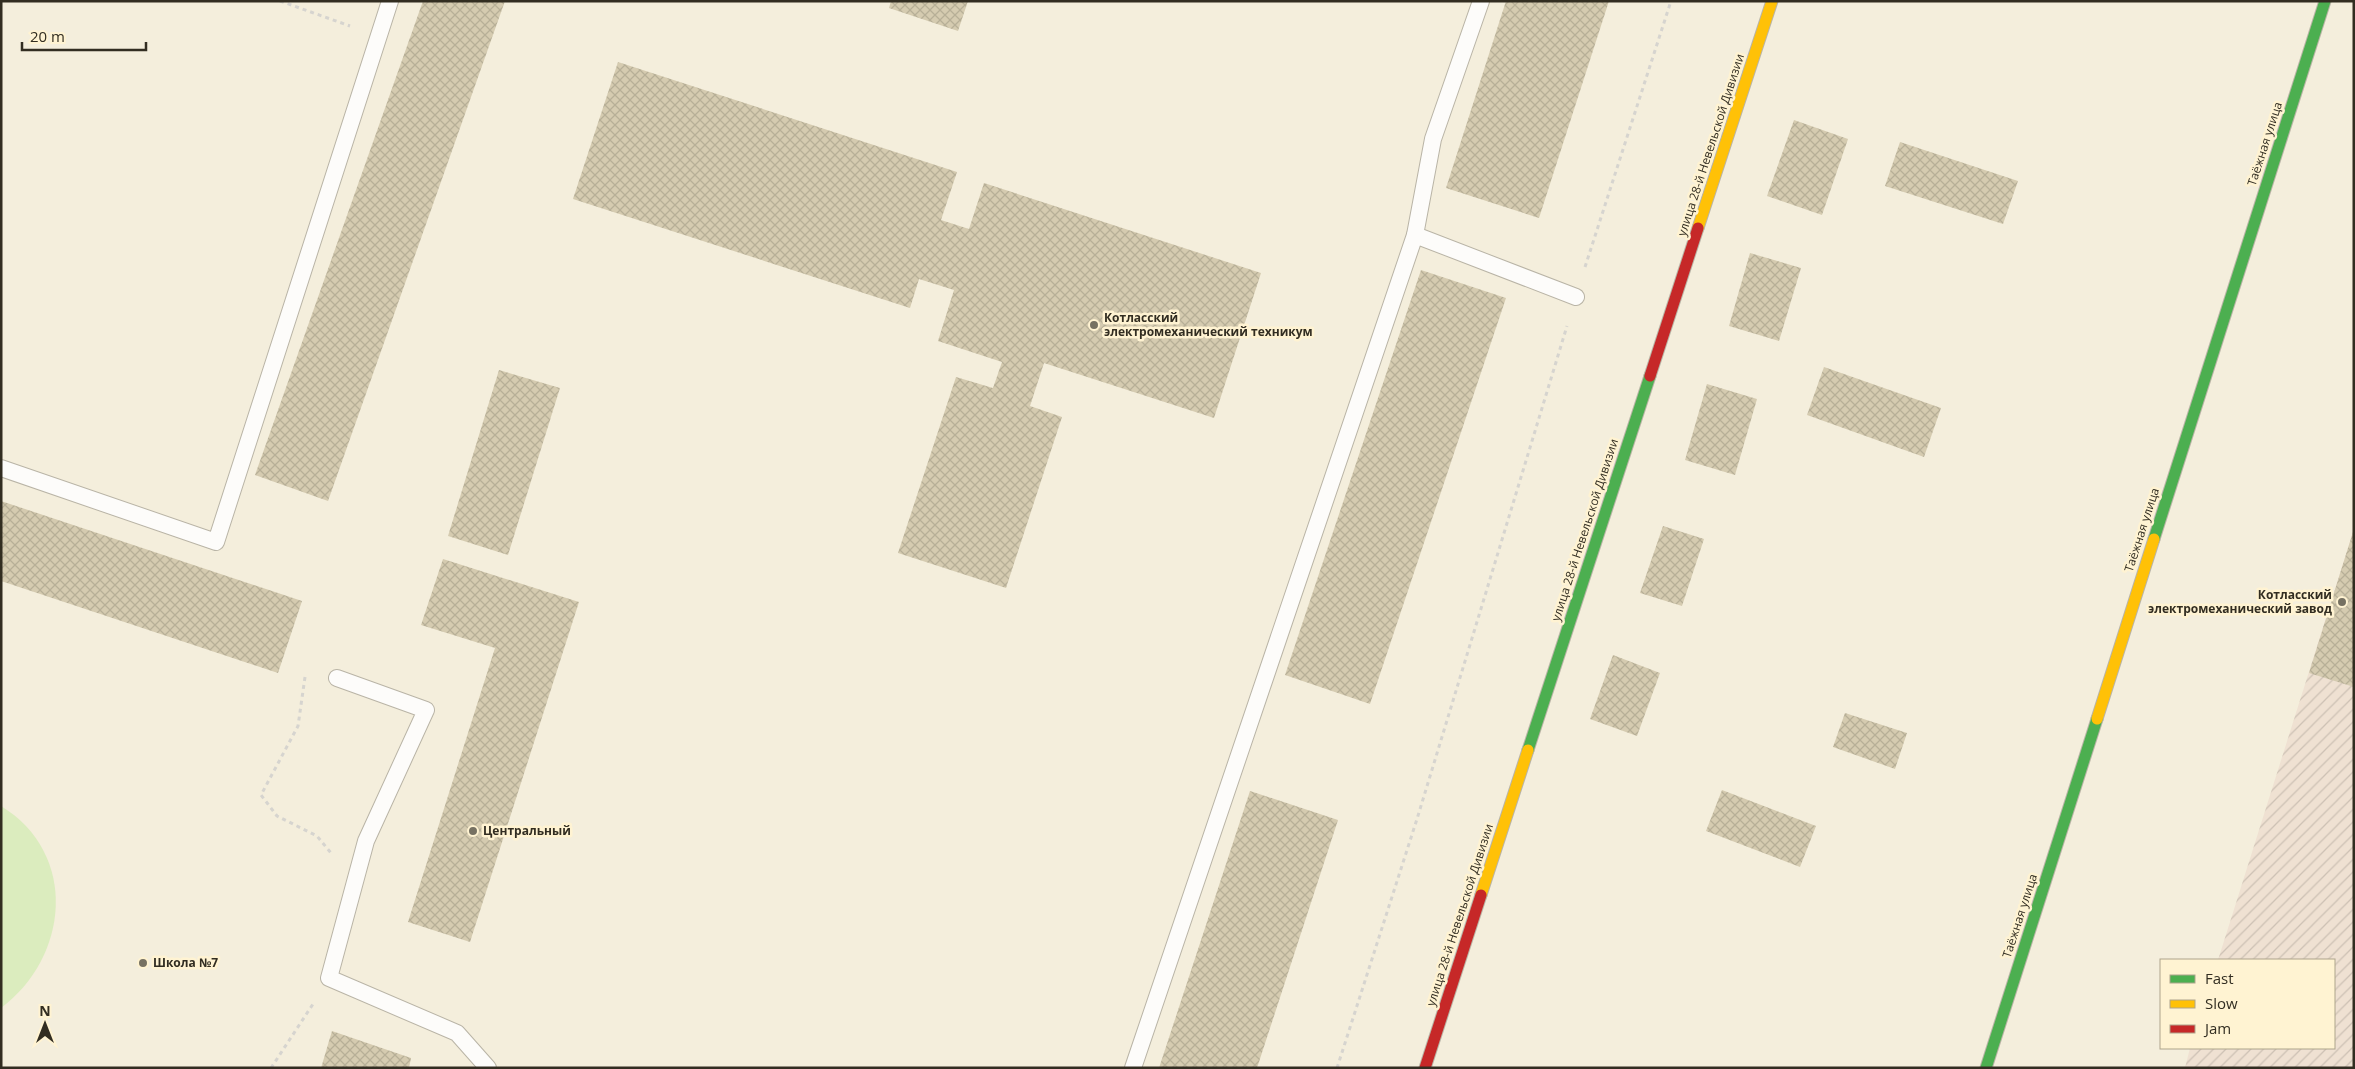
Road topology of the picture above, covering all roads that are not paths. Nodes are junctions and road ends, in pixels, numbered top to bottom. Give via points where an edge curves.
1 (390, 1) edge
2 (1481, 1) edge
3 (1772, 1) edge
4 (2324, 1) edge
5 (1415, 234) junction
6 (1576, 297) road end
7 (1, 468) edge
8 (336, 678) dead end
9 (488, 1068) edge
10 (1133, 1068) edge
11 (1425, 1068) edge
12 (1986, 1068) edge

1 - 7 lane via 216,542
2 - 5 lane via 1433,139
3 - 11 street, улица 28-й Невельской Дивизии
4 - 12 street, Таёжная улица
5 - 6 lane
5 - 10 lane
8 - 9 lane via 426,710 366,841 329,978 457,1033

